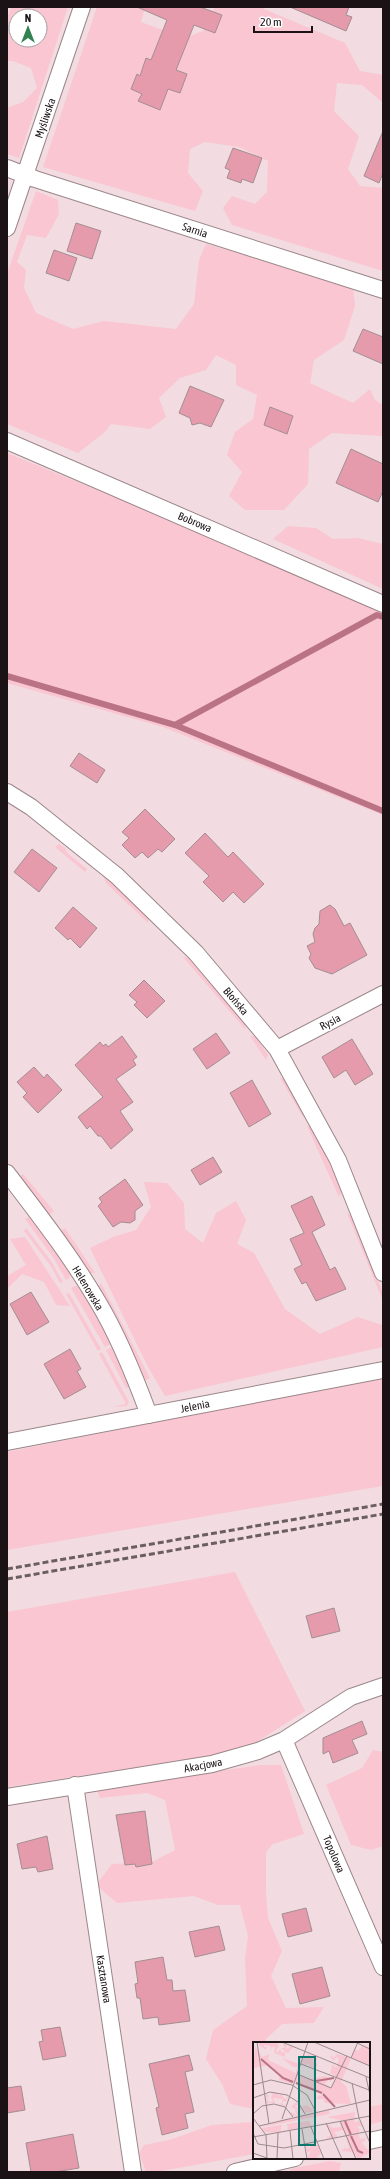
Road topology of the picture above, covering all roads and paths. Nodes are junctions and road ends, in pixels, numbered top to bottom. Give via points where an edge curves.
1 (82, 7) edge
2 (7, 168) edge
3 (25, 175) junction
4 (7, 228) edge
5 (383, 290) edge
6 (7, 440) edge
7 (383, 604) edge
8 (7, 792) edge
9 (383, 994) edge
10 (277, 1049) junction
11 (7, 1173) edge
12 (383, 1273) edge
13 (383, 1370) edge
14 (149, 1415) junction
15 (7, 1442) edge
16 (383, 1686) edge
17 (284, 1740) junction
18 (75, 1785) junction
19 (7, 1797) edge
20 (383, 1968) edge
21 (383, 2138) edge
22 (370, 2141) edge
23 (291, 2159) edge
24 (133, 2172) edge
25 (235, 2172) edge

1 - 3 street, Myśliwska
2 - 3 street, Sarnia
3 - 4 street, Myśliwska
3 - 5 street, Sarnia
6 - 7 street, Bobrowa
8 - 10 street, Błońska via 31,807 116,876 196,953
9 - 10 street, Rysia
10 - 12 street, Błońska via 338,1160
11 - 14 street, Helenowska via 49,1227 99,1303 124,1352
13 - 14 street, Jelenia
14 - 15 street, Jelenia
16 - 17 street, Akacjowa via 351,1697
17 - 18 street, Akacjowa via 258,1751 212,1764
17 - 20 street, Topolowa
18 - 19 street, Akacjowa
18 - 24 street, Kasztanowa
21 - 22 street
23 - 25 street

